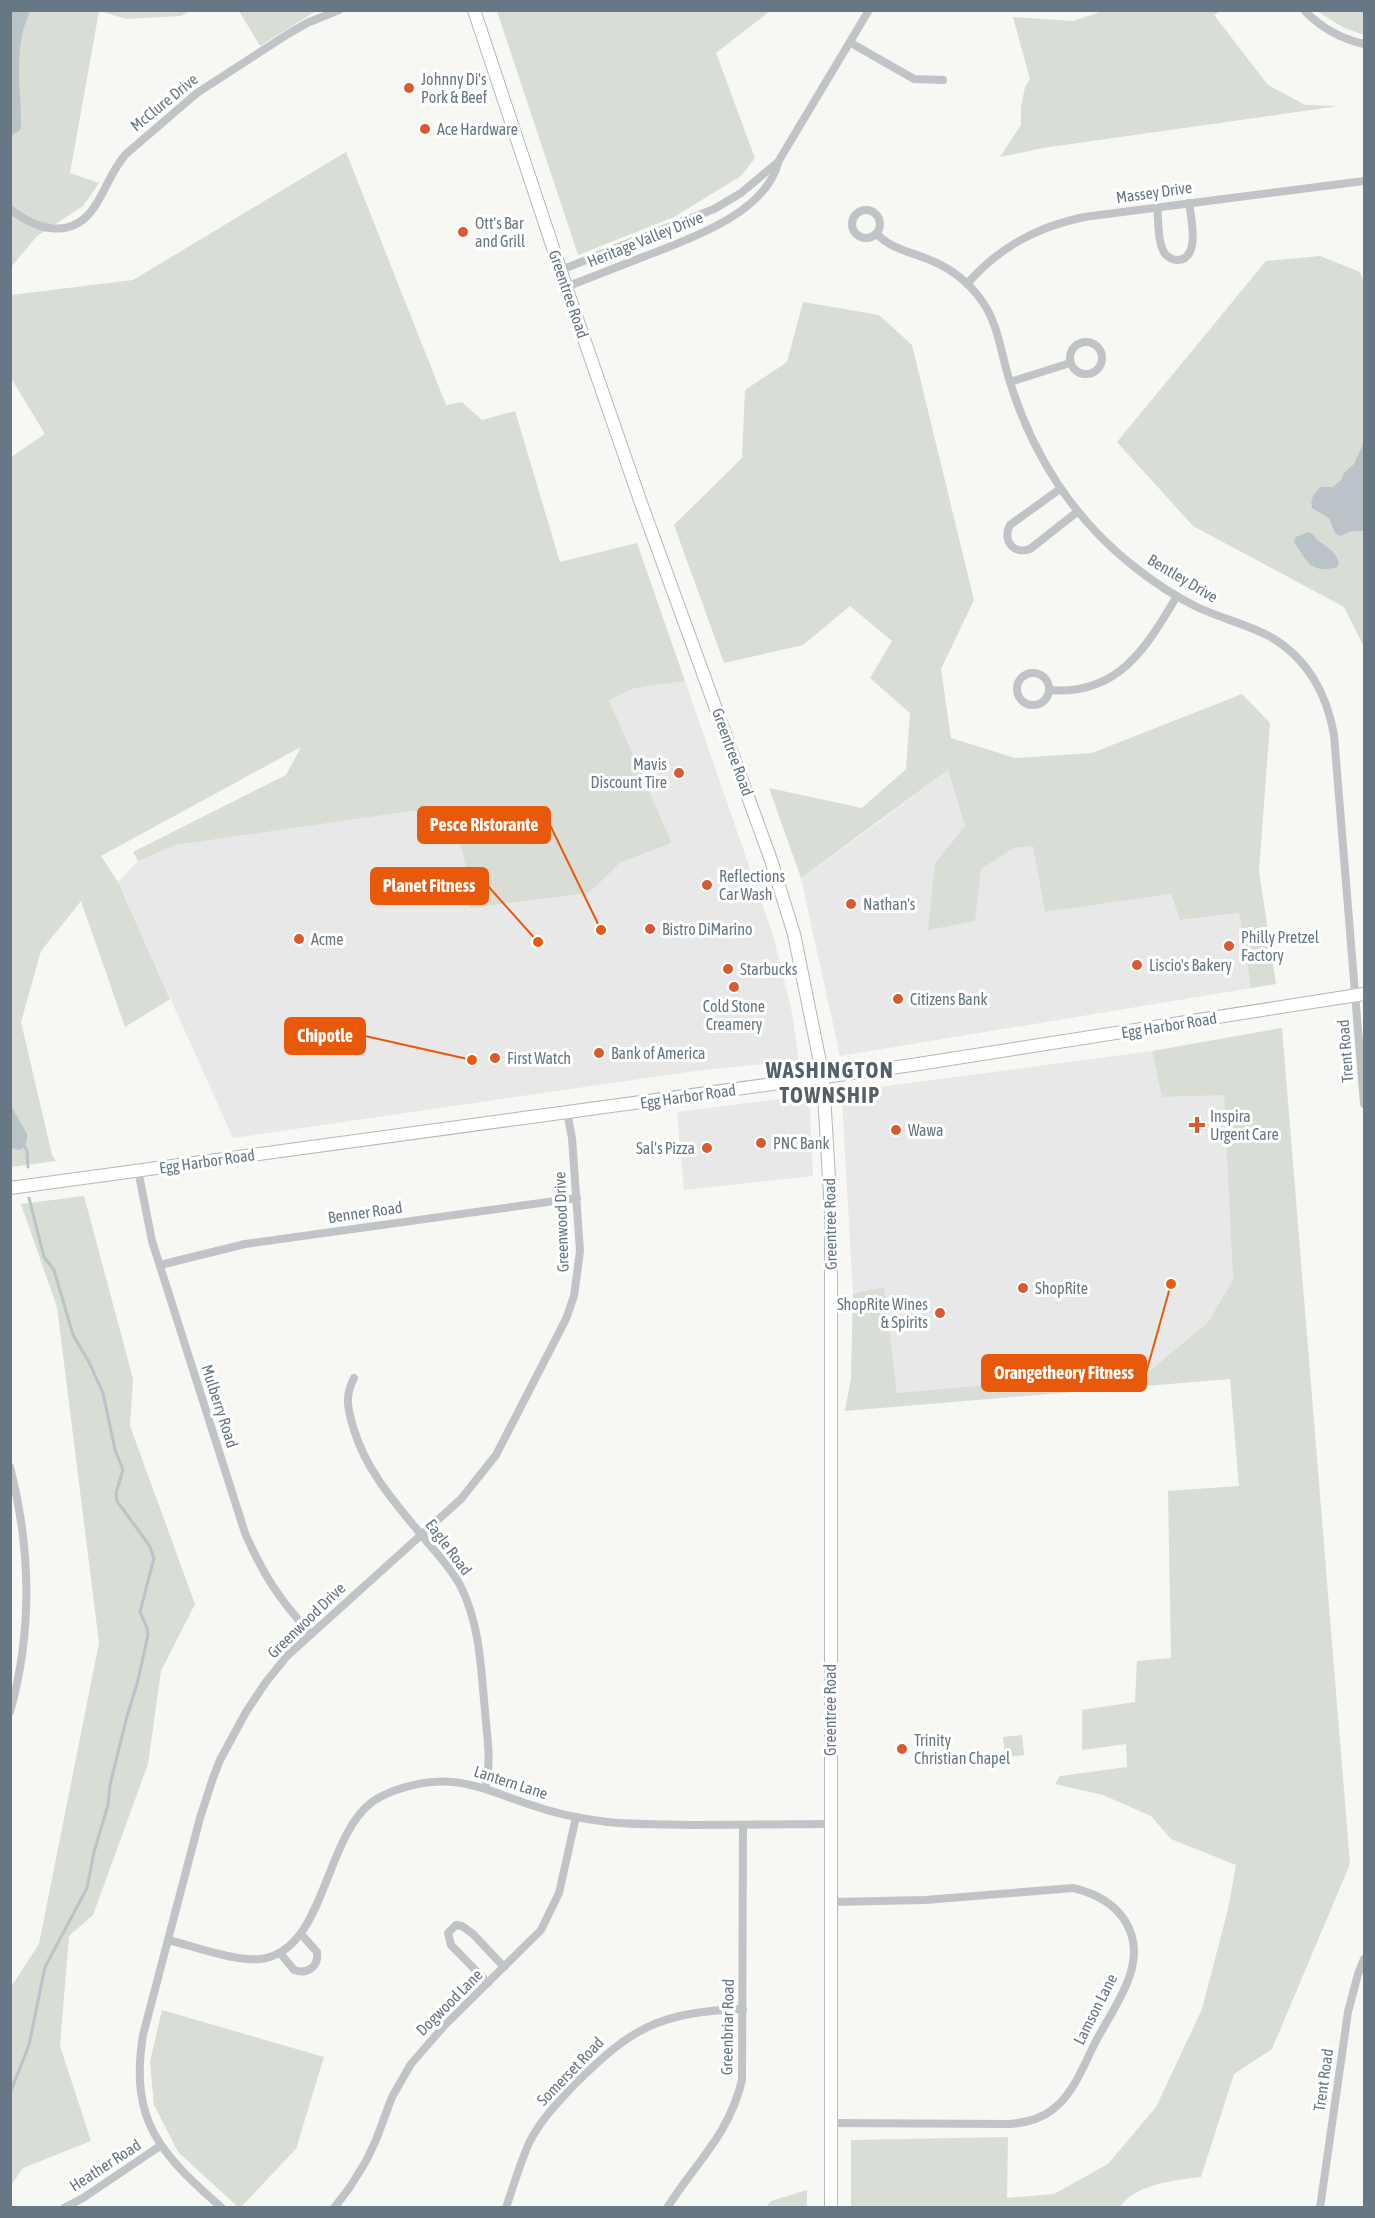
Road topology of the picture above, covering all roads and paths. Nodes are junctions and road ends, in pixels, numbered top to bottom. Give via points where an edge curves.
1 (339, 10) edge
2 (474, 10) edge
3 (869, 10) edge
4 (1304, 10) edge
5 (851, 43) junction
6 (1365, 44) edge
7 (943, 80) dead end
8 (778, 162) junction
9 (1365, 181) edge
10 (1189, 203) junction
11 (1157, 207) junction
12 (10, 209) edge
13 (877, 234) dead end
14 (561, 270) junction
15 (967, 284) junction
16 (566, 287) junction
17 (1070, 363) dead end
18 (1010, 382) junction
19 (1060, 489) junction
20 (1077, 512) junction
21 (1177, 596) junction
22 (1049, 690) dead end
23 (1360, 995) edge
24 (823, 1077) junction
25 (1365, 1104) edge
26 (567, 1112) junction
27 (138, 1170) junction
28 (10, 1188) edge
29 (577, 1198) junction
30 (160, 1265) junction
31 (354, 1378) dead end
32 (11, 1472) edge
33 (421, 1534) junction
34 (310, 1633) junction
35 (10, 1712) edge
36 (485, 1788) junction
37 (576, 1817) junction
38 (830, 1824) junction
39 (743, 1825) junction
40 (832, 1902) junction
41 (301, 1934) junction
42 (168, 1940) junction
43 (280, 1953) junction
44 (1365, 1959) edge
45 (504, 1967) junction
46 (488, 1983) junction
47 (743, 2009) junction
48 (830, 2123) junction
49 (160, 2146) junction
50 (64, 2208) edge
51 (222, 2208) edge
52 (334, 2208) edge
53 (506, 2208) edge
54 (667, 2208) edge
55 (831, 2208) edge
56 (1320, 2208) edge

1 - 12 street, McClure Drive via 288,34 197,93 116,165 95,206 82,220 68,228 44,228
2 - 14 street, Greentree Road
3 - 5 street, Heritage Valley Drive
4 - 6 street via 1341,36
5 - 7 street via 914,80
5 - 8 street, Heritage Valley Drive
8 - 14 street, Heritage Valley Drive via 741,193 714,209
8 - 16 street, Heritage Valley Drive via 763,190 720,224
9 - 10 street, Massey Drive
10 - 11 street, Massey Drive
10 - 11 street via 1191,250 1178,260 1165,253
11 - 15 street, Massey Drive via 1044,227 991,259
13 - 15 street, Bentley Drive via 892,246 945,267
14 - 16 street, Greentree Road
15 - 18 street, Bentley Drive via 991,315
16 - 24 street, Greentree Road via 771,860 799,951
17 - 18 street
18 - 19 street, Bentley Drive via 1031,436
19 - 20 street, Bentley Drive
19 - 20 street via 1010,525 1010,546 1016,550 1030,549
20 - 21 street, Bentley Drive via 1132,565
21 - 22 street via 1148,643 1121,671 1086,688
21 - 23 street, Bentley Drive via 1278,641 1302,663 1321,690 1334,735
23 - 24 street, Egg Harbor Road
23 - 25 street, Trent Road
24 - 26 street, Egg Harbor Road
24 - 38 street, Greentree Road via 831,1213
26 - 27 street, Egg Harbor Road
26 - 29 street, Greenwood Drive
27 - 28 street, Egg Harbor Road
27 - 30 street, Mulberry Road
29 - 30 street, Benner Road via 245,1244
29 - 33 street, Greenwood Drive via 577,1286 566,1319 496,1455 468,1492
30 - 34 street, Mulberry Road via 245,1533 270,1584
31 - 33 street, Eagle Road via 347,1398 348,1409 362,1451 381,1486
32 - 35 street via 22,1520 27,1600 25,1642
33 - 34 street, Greenwood Drive
33 - 36 street, Eagle Road via 454,1575 474,1620 489,1756
34 - 42 street, Greenwood Drive via 256,1695 220,1760 200,1818
36 - 37 street, Lantern Lane
36 - 41 street, Lantern Lane via 439,1781 407,1787 372,1802 357,1817 346,1837
37 - 39 street, Lantern Lane via 637,1824
37 - 45 street, Dogwood Lane via 561,1886 550,1915 541,1930
38 - 39 street, Lantern Lane
38 - 40 street, Greentree Road
39 - 47 street, Greenbriar Road
40 - 48 street, Greentree Road
40 - 48 street, Lamson Lane via 925,1900 1073,1888 1115,1907 1130,1930 1134,1958 1126,1984 1070,2090 1053,2110 1041,2117 1009,2124
41 - 43 street, Lantern Lane
41 - 43 street via 317,1952 314,1967 294,1970
42 - 43 street via 248,1959
42 - 49 street, Greenwood Drive via 139,2058 144,2108
44 - 56 street, Trent Road via 1348,2012
45 - 46 street, Dogwood Lane
45 - 46 street via 467,1928 451,1928 448,1933 452,1945
46 - 52 street, Dogwood Lane via 411,2064 392,2097 366,2162
47 - 53 street, Somerset Road via 674,2017 643,2028 609,2051 535,2132
47 - 54 street, Greenbriar Road via 742,2080 736,2103 715,2144
48 - 55 street, Greentree Road
49 - 50 street, Heather Road
49 - 51 street, Greenwood Drive

